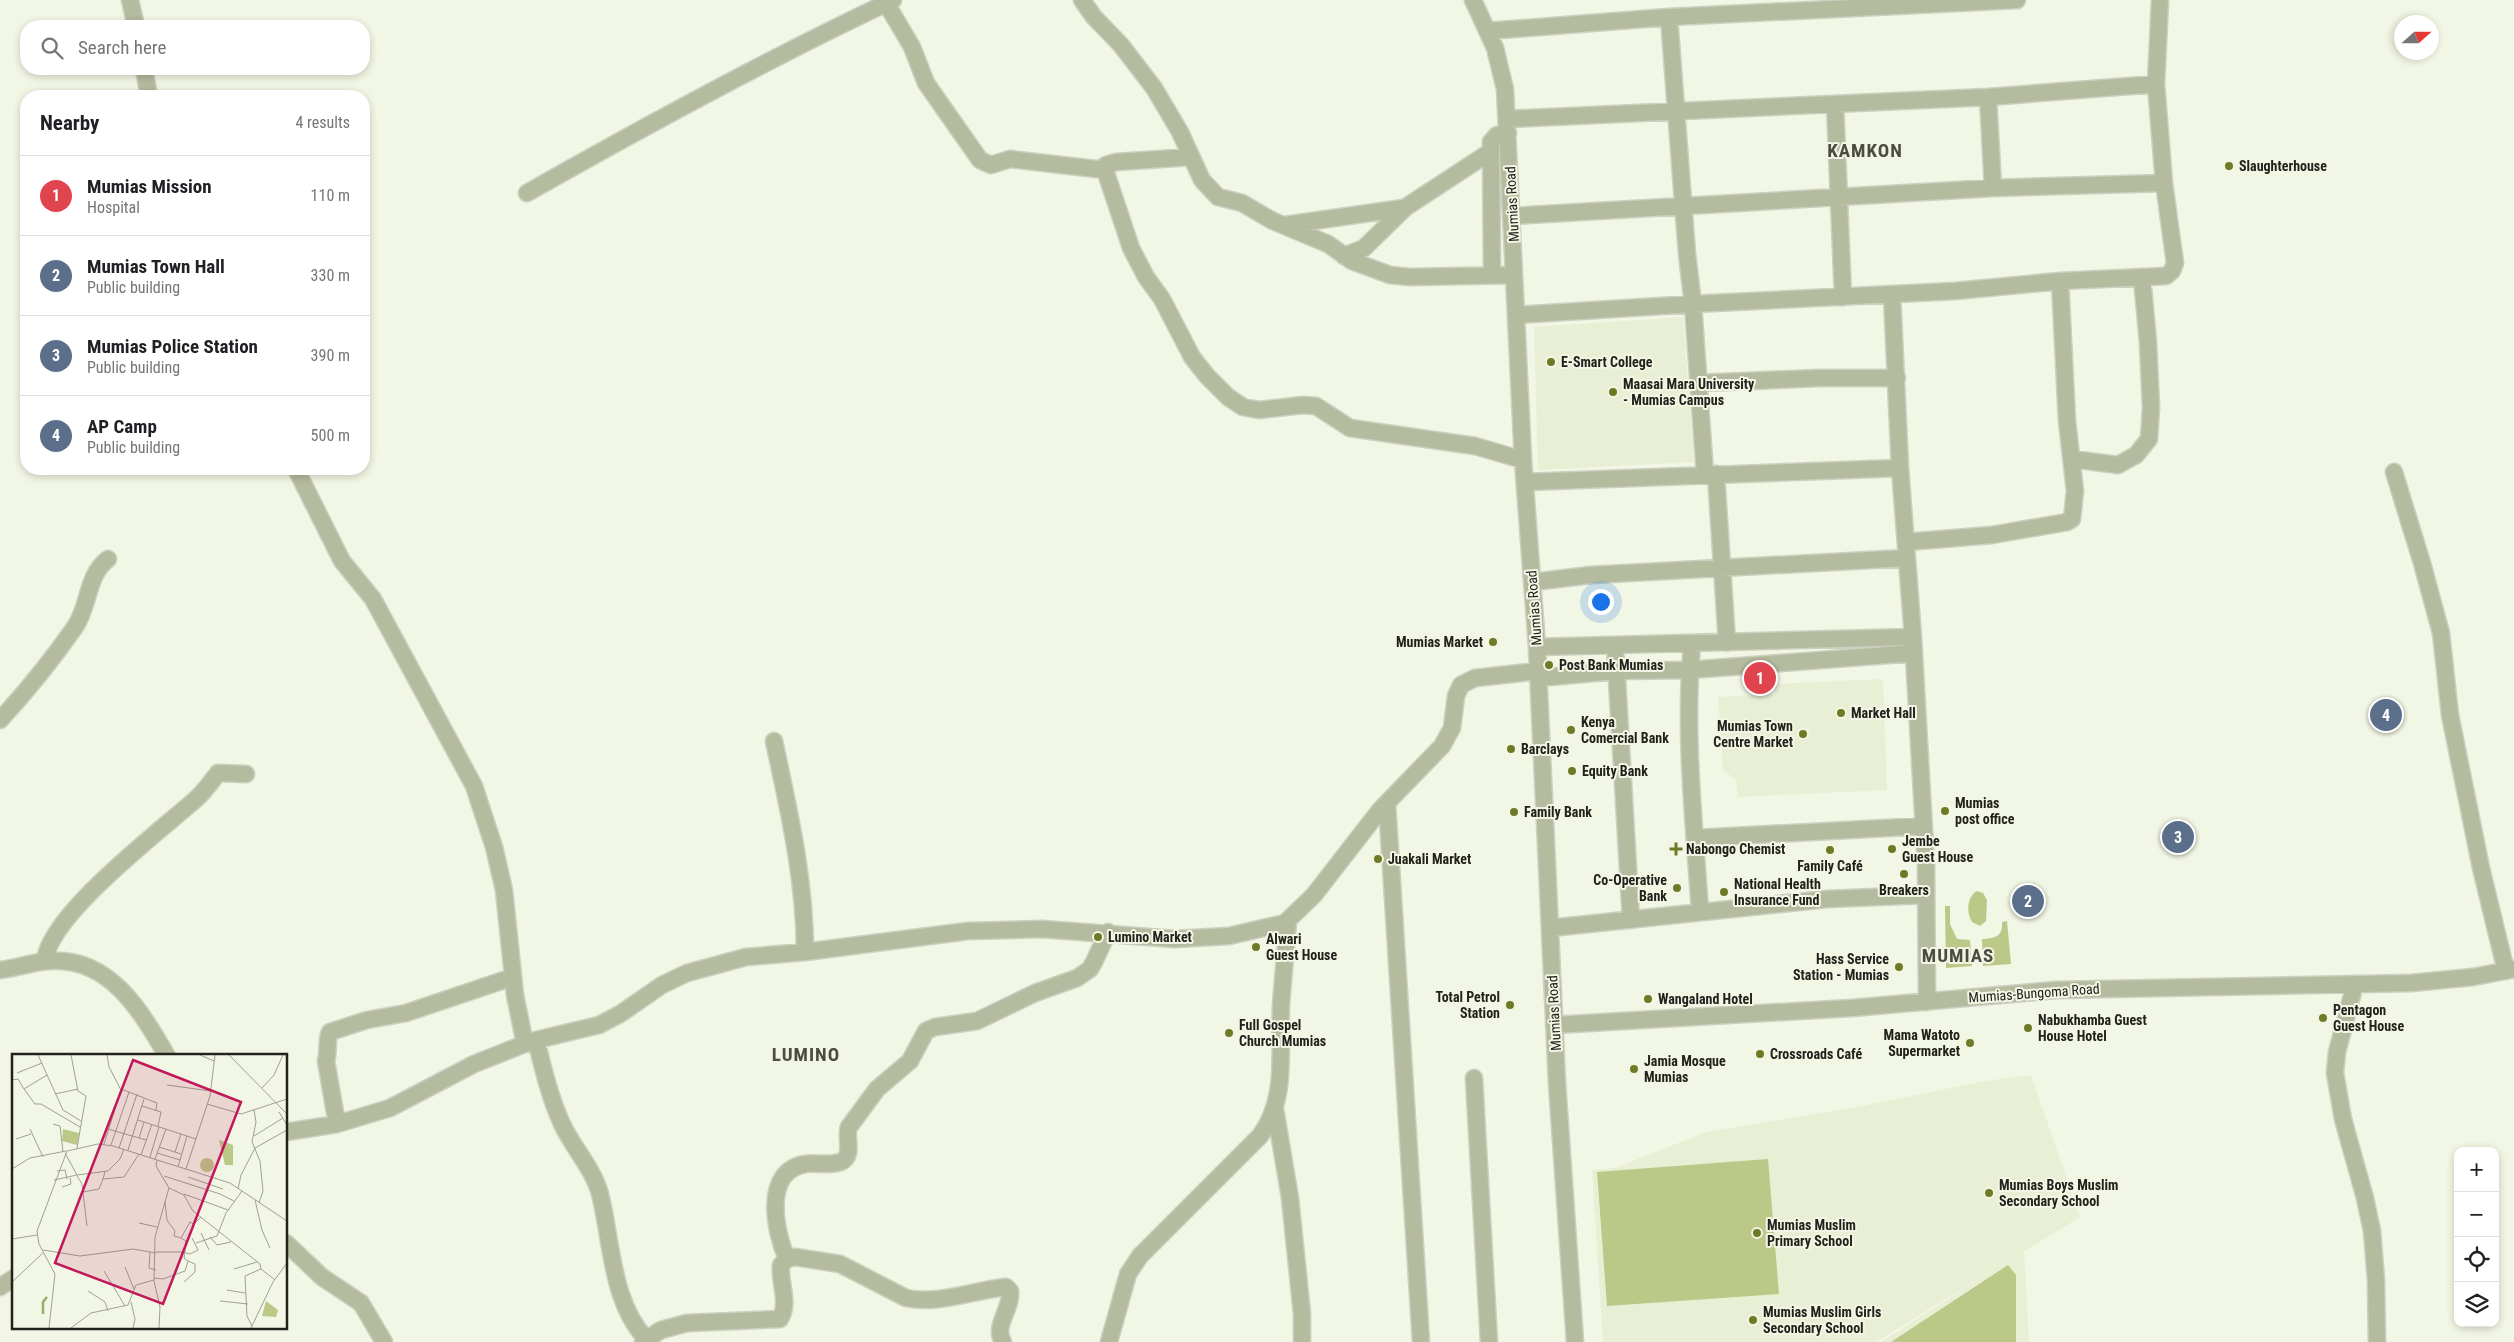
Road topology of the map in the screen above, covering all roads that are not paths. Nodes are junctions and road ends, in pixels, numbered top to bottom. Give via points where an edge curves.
1 (130, 0) edge
2 (1082, 0) edge
3 (1473, 0) edge
4 (2017, 0) edge
5 (2160, 0) edge
6 (889, 2) edge
7 (1669, 17) junction
8 (135, 20) edge
9 (1487, 31) junction
10 (145, 75) edge
11 (2156, 84) junction
12 (148, 90) edge
13 (1988, 97) junction
14 (1835, 104) junction
15 (1678, 111) junction
16 (1507, 126) junction
17 (1490, 152) junction
18 (1191, 157) junction
19 (1105, 170) junction
20 (2164, 183) junction
21 (1993, 188) junction
22 (527, 194) dead end
23 (1840, 197) junction
24 (1684, 205) junction
25 (1406, 207) junction
26 (1513, 216) junction
27 (1283, 226) junction
28 (1344, 256) junction
29 (1492, 274) junction
30 (1514, 275) junction
31 (2142, 278) junction
32 (2060, 282) junction
33 (1892, 295) junction
34 (1843, 297) junction
35 (1693, 304) junction
36 (1517, 315) junction
37 (1897, 378) junction
38 (1699, 383) junction
39 (2072, 459) junction
40 (1524, 460) junction
41 (1900, 468) junction
42 (2394, 472) dead end
43 (1711, 474) junction
44 (299, 475) edge
45 (1526, 482) junction
46 (1906, 542) junction
47 (1907, 558) junction
48 (108, 559) dead end
49 (1722, 568) junction
50 (1533, 582) junction
51 (1727, 643) junction
52 (1692, 644) junction
53 (1615, 645) junction
54 (1914, 645) junction
55 (1537, 647) junction
56 (1689, 670) junction
57 (1616, 671) junction
58 (1538, 674) junction
59 (0, 720) edge
60 (774, 741) dead end
61 (246, 774) dead end
62 (1387, 803) junction
63 (1924, 826) junction
64 (1695, 838) junction
65 (1926, 895) junction
66 (1700, 911) junction
67 (1630, 920) junction
68 (1288, 921) junction
69 (1550, 928) junction
70 (1108, 932) junction
71 (805, 952) junction
72 (45, 961) junction
73 (0, 970) edge
74 (2510, 970) edge
75 (513, 976) junction
76 (2355, 984) junction
77 (1926, 1002) junction
78 (1554, 1025) junction
79 (530, 1042) junction
80 (166, 1054) edge
81 (1474, 1078) dead end
82 (1275, 1109) junction
83 (337, 1124) junction
84 (288, 1132) edge
85 (288, 1245) edge
86 (787, 1259) junction
87 (12, 1279) edge
88 (0, 1287) edge
89 (647, 1341) edge
90 (384, 1342) edge
91 (1003, 1342) edge
92 (1109, 1342) edge
93 (1302, 1342) edge
94 (1421, 1342) edge
95 (1489, 1342) edge
96 (1575, 1342) edge
97 (2377, 1342) edge

1 - 8 street
2 - 18 street via 1094,17 1122,44 1154,88
3 - 9 street, Mumias Road
4 - 7 street
5 - 11 street
6 - 19 street via 926,83 980,160 991,165 1010,159
6 - 22 street via 660,118
7 - 9 street
7 - 15 street
9 - 16 street, Mumias Road via 1502,72
10 - 12 street
11 - 13 street
11 - 20 street
13 - 14 street
13 - 21 street
14 - 15 street
14 - 23 street
15 - 16 street
15 - 24 street
16 - 17 street via 1492,138
16 - 26 street, Mumias Road
17 - 25 street
17 - 29 street
18 - 19 street via 1116,162 1106,165
18 - 27 street via 1202,180 1218,197 1242,203
19 - 40 street via 1131,248 1146,277 1162,299 1192,356 1228,397 1243,406 1260,410 1316,406 1350,428 1475,446
20 - 21 street
20 - 31 street via 2174,266 2166,276
21 - 23 street
23 - 24 street
23 - 34 street
24 - 26 street
24 - 35 street
25 - 27 street
25 - 28 street via 1364,248
26 - 30 street, Mumias Road
27 - 28 street via 1321,241
28 - 29 street via 1390,275
29 - 30 street
30 - 36 street, Mumias Road
31 - 32 street
31 - 39 street via 2151,408 2149,439 2136,455 2118,465
32 - 33 street
32 - 39 street
33 - 34 street
33 - 37 street
34 - 35 street
35 - 36 street
35 - 38 street
36 - 40 street, Mumias Road
37 - 38 street
37 - 41 street
38 - 43 street
39 - 46 street via 2075,500 2070,521 1992,535
40 - 45 street, Mumias Road
41 - 43 street
41 - 46 street
42 - 74 street via 2441,633 2450,715 2481,868
43 - 45 street
43 - 49 street
44 - 75 street via 342,561 373,599 474,786 504,890
45 - 50 street, Mumias Road
46 - 47 street
47 - 49 street
47 - 54 street
48 - 59 street via 95,572 86,605 75,627
49 - 50 street via 1591,575
49 - 51 street
50 - 55 street, Mumias Road
51 - 52 street
51 - 54 street via 1827,638
52 - 53 street
52 - 56 street
53 - 55 street
53 - 57 street
54 - 56 street
54 - 63 street
55 - 58 street, Mumias Road
56 - 57 street
56 - 64 street
57 - 58 street
57 - 67 street
58 - 62 street via 1475,678 1461,685 1446,741
58 - 69 street, Mumias Road
60 - 71 street via 800,874 805,910
61 - 72 street via 218,773 197,798 154,832 66,918 46,950
62 - 68 street via 1314,895
62 - 94 street
63 - 64 street
63 - 65 street
64 - 66 street
65 - 66 street
65 - 77 street
66 - 67 street
67 - 69 street
68 - 70 street via 1274,927 1211,937 1175,939
68 - 82 street via 1281,1005 1279,1091
69 - 78 street, Mumias Road
70 - 71 street via 1042,929 968,932
70 - 86 street via 1090,969 1077,978 1035,993 977,1021 926,1031 910,1061 877,1090 848,1126 849,1152 844,1159 803,1164 786,1174 778,1187 775,1202 777,1227
71 - 79 street via 746,957 698,968 662,985 599,1025
72 - 73 street
72 - 80 street via 76,963 112,979 134,1004
74 - 76 street, Mumias-Bungoma Road via 2455,980
75 - 79 street
75 - 83 street via 406,1013 331,1031 326,1061
76 - 77 street, Mumias-Bungoma Road via 2056,990
76 - 97 street via 2337,1052 2335,1073 2343,1119 2372,1231
77 - 78 street, Mumias-Bungoma Road
78 - 96 street, Mumias Road
79 - 83 street via 460,1070 390,1108
79 - 89 street via 562,1125 590,1170 600,1194 612,1265 634,1325
81 - 95 street
82 - 92 street via 1260,1136 1176,1217 1135,1262 1128,1274
82 - 93 street via 1290,1198
83 - 84 street
85 - 90 street via 322,1277 361,1303
86 - 89 street via 781,1265 785,1299 781,1319 687,1323 661,1330
86 - 91 street via 840,1264 916,1300 1006,1287 1010,1291 1010,1300 999,1329
87 - 88 street

